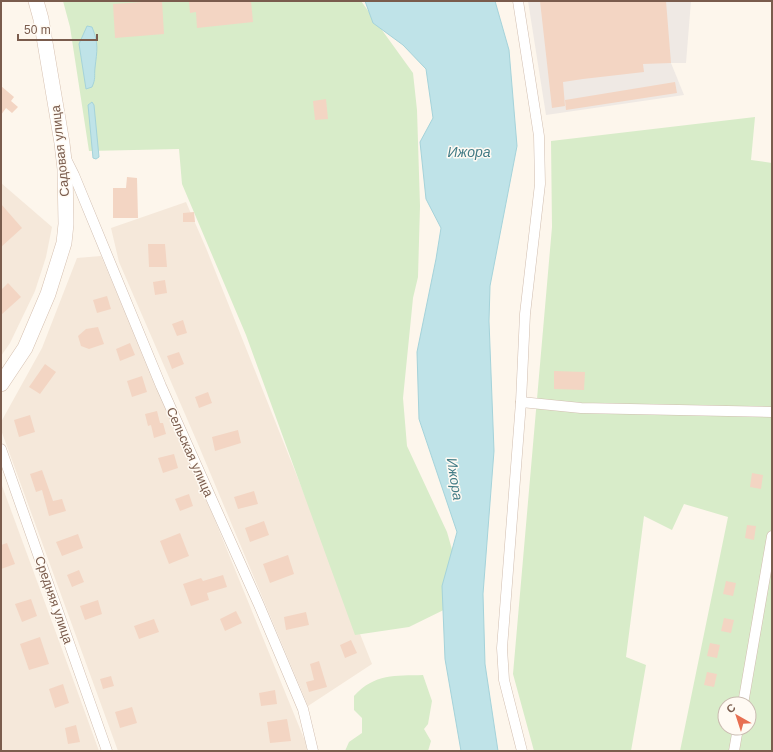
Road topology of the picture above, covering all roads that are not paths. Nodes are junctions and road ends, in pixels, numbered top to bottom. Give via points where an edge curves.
1 (36, 1) edge
2 (518, 1) edge
3 (63, 155) junction
4 (1, 384) edge
5 (521, 402) junction
6 (772, 412) edge
7 (1, 449) edge
8 (772, 536) edge
9 (743, 696) edge
10 (737, 736) edge
11 (107, 751) edge
12 (313, 751) edge
13 (522, 751) edge
14 (734, 751) edge

1 - 3 main road, Садовая улица via 46,45
2 - 5 street via 539,136 540,184 525,314
3 - 4 main road, Садовая улица via 66,224 64,243 48,294 28,341
3 - 12 street, Сельская улица via 74,175 161,386 300,702
5 - 6 street via 581,408
5 - 13 street via 502,648 504,680
7 - 11 street, Средняя улица
8 - 9 street
10 - 14 street

